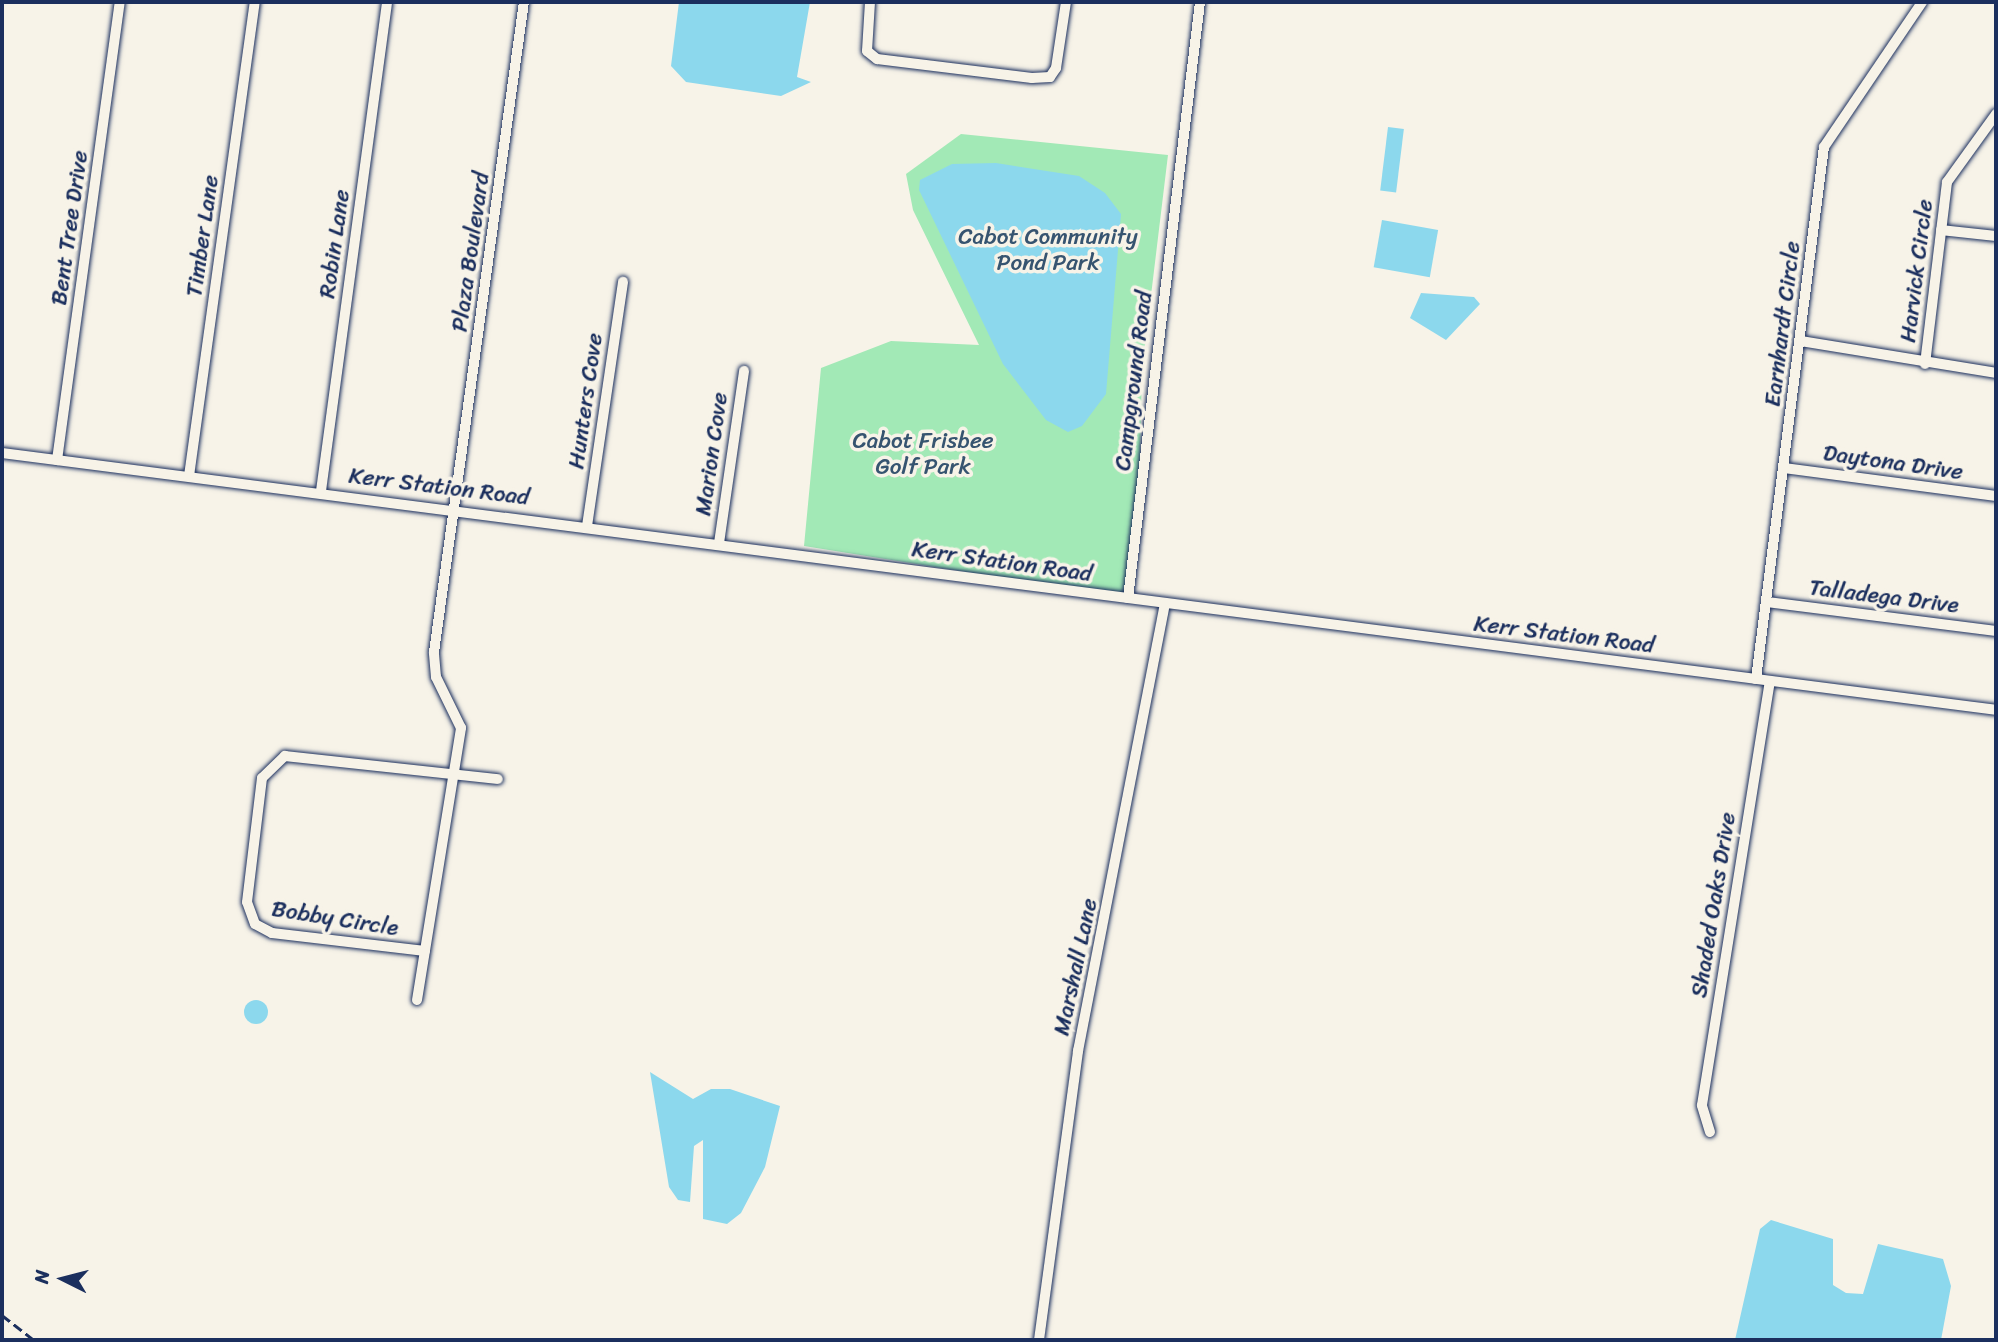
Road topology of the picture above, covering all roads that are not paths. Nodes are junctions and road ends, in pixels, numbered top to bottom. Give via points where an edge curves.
1 (120, 2) edge
2 (254, 2) edge
3 (387, 2) edge
4 (524, 2) edge
5 (870, 2) edge
6 (1066, 2) edge
7 (1200, 2) edge
8 (1922, 2) edge
9 (1996, 114) edge
10 (1941, 230) junction
11 (1996, 236) edge
12 (623, 282) dead end
13 (1801, 341) junction
14 (1925, 365) junction
15 (744, 371) dead end
16 (1996, 373) edge
17 (2, 453) edge
18 (57, 460) junction
19 (1784, 468) junction
20 (189, 476) junction
21 (321, 491) junction
22 (1996, 496) edge
23 (455, 508) junction
24 (587, 526) junction
25 (719, 543) junction
26 (1128, 598) junction
27 (1767, 602) junction
28 (1165, 603) junction
29 (1996, 631) edge
30 (1756, 679) junction
31 (1770, 681) junction
32 (1996, 710) edge
33 (453, 774) junction
34 (498, 779) dead end
35 (425, 951) junction
36 (417, 1000) dead end
37 (1710, 1132) dead end
38 (1039, 1340) edge

1 - 18 street, Bent Tree Drive
2 - 20 street, Timber Lane
3 - 21 street, Robin Lane
4 - 23 street, Plaza Boulevard
5 - 6 street via 867,51 877,59 1032,78 1049,77 1056,68
7 - 26 street, Campground Road
8 - 13 street, Earnhardt Circle via 1824,147
9 - 10 street, Harvick Circle via 1947,182
10 - 11 street
10 - 14 street, Harvick Circle
12 - 24 street, Hunters Cove
13 - 14 street
13 - 19 street, Earnhardt Circle
14 - 16 street
15 - 25 street, Marion Cove
17 - 18 street, Kerr Station Road
18 - 20 street, Kerr Station Road
19 - 22 street, Daytona Drive
19 - 27 street, Earnhardt Circle
20 - 21 street, Kerr Station Road
21 - 23 street, Kerr Station Road
23 - 24 street, Kerr Station Road
23 - 33 street, Plaza Boulevard via 433,665 458,713
24 - 25 street, Kerr Station Road
25 - 26 street, Kerr Station Road
26 - 28 street, Kerr Station Road
27 - 29 street, Talladega Drive
27 - 30 street, Earnhardt Circle
28 - 30 street, Kerr Station Road
28 - 38 street, Marshall Lane via 1078,1051
30 - 31 street, Kerr Station Road
31 - 32 street, Kerr Station Road
31 - 37 street, Shaded Oaks Drive via 1702,1105
33 - 34 street, Bobby Circle
33 - 35 street, Plaza Boulevard
33 - 35 street, Bobby Circle via 285,756 267,769 261,788 247,902 255,924 272,933
35 - 36 street, Plaza Boulevard

